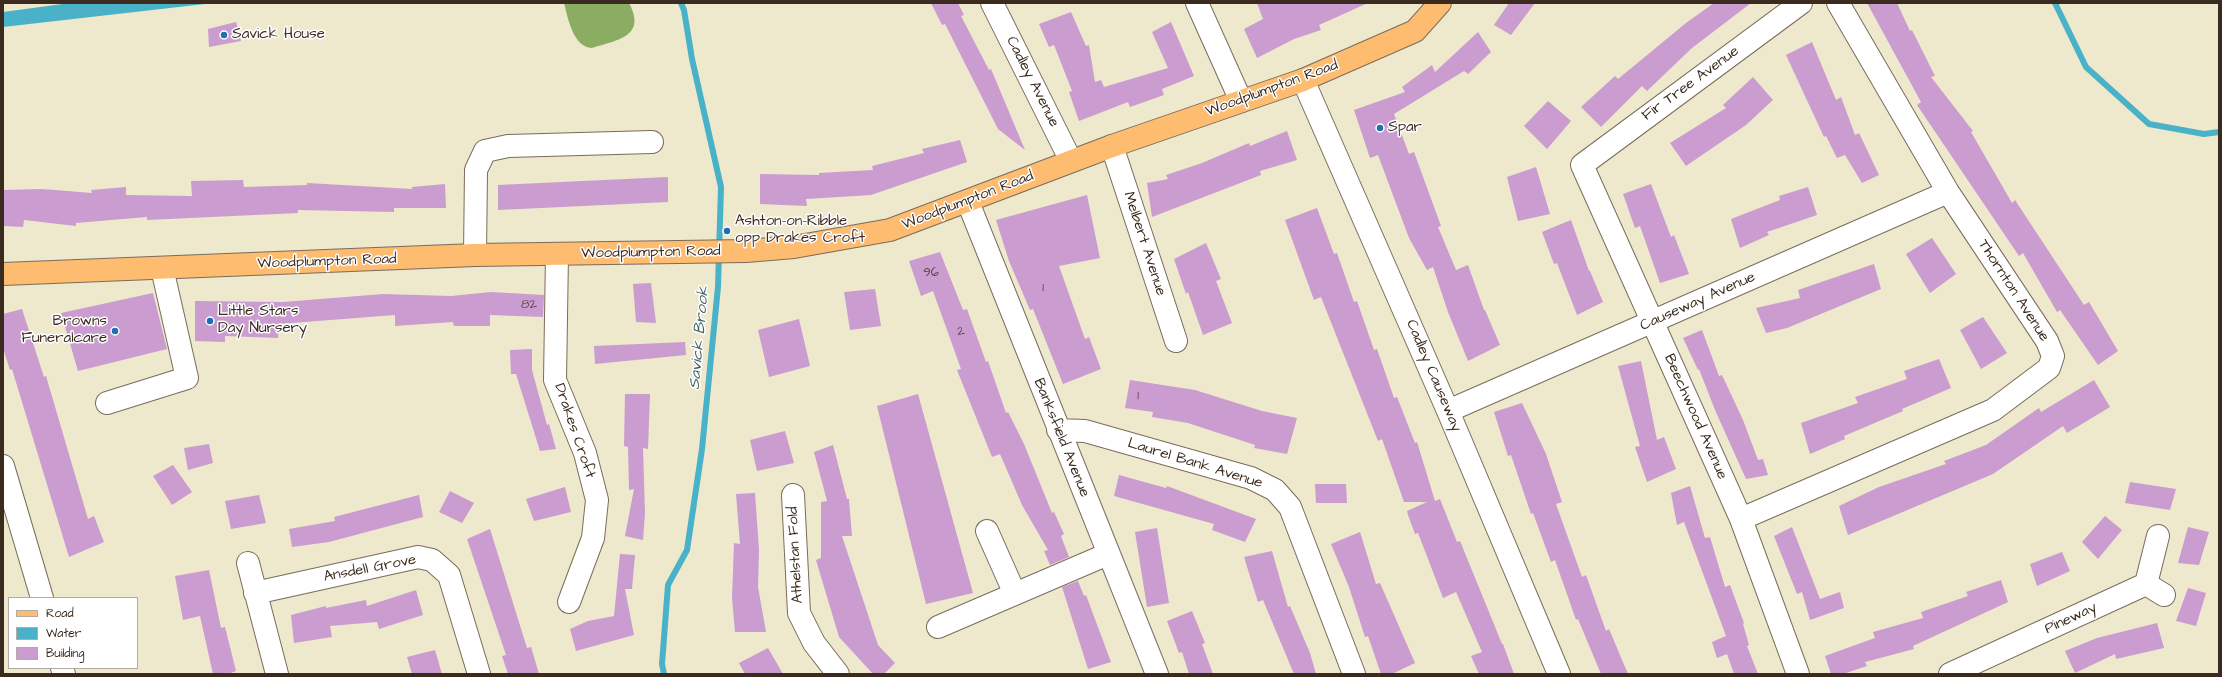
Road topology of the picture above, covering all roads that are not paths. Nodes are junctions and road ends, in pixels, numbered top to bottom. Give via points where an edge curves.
1 (992, 3) edge
2 (1197, 3) edge
3 (1440, 3) edge
4 (1801, 3) edge
5 (1838, 3) edge
6 (1303, 80) junction
7 (1241, 101) junction
8 (652, 142) dead end
9 (1112, 146) junction
10 (1072, 161) junction
11 (1582, 164) joint
12 (1948, 192) junction
13 (968, 202) junction
14 (557, 254) junction
15 (475, 255) junction
16 (162, 268) junction
17 (3, 274) edge
18 (1652, 322) junction
19 (1176, 341) dead end
20 (107, 403) dead end
21 (1448, 411) junction
22 (1058, 430) junction
23 (3, 466) edge
24 (793, 495) dead end
25 (1741, 519) junction
26 (987, 531) dead end
27 (2158, 536) dead end
28 (1108, 554) junction
29 (248, 562) dead end
30 (255, 594) junction
31 (1015, 594) junction
32 (42, 597) edge
33 (569, 602) dead end
34 (938, 627) dead end
35 (277, 674) edge
36 (479, 674) edge
37 (838, 674) edge
38 (1157, 674) edge
39 (1354, 674) edge
40 (1559, 674) edge
41 (1798, 674) edge
42 (1950, 674) edge

1 - 10 street, Cadley Avenue
2 - 7 street
3 - 6 main road, Woodplumpton Road via 1415,31
4 - 11 street, Fir Tree Avenue
5 - 12 street, Thornton Avenue
6 - 7 main road, Woodplumpton Road
6 - 21 street, Cadley Causeway
7 - 9 main road, Woodplumpton Road
8 - 15 street via 508,146 485,151 476,170
9 - 10 main road, Woodplumpton Road
9 - 19 street, Melbert Avenue
10 - 13 main road, Woodplumpton Road
11 - 18 street, Beechwood Avenue
12 - 18 street, Causeway Avenue
12 - 25 street, Thornton Avenue via 2047,341 2053,356 2049,368 1993,410
13 - 14 main road, Woodplumpton Road via 890,230 794,247 697,253
13 - 22 street, Banksfield Avenue
14 - 15 main road, Woodplumpton Road
14 - 33 street, Drakes Croft via 555,380 585,453 597,500 593,538
15 - 16 main road, Woodplumpton Road
16 - 17 main road, Woodplumpton Road
16 - 20 street via 187,378
18 - 21 street, Causeway Avenue
18 - 25 street, Beechwood Avenue
21 - 40 street, Cadley Causeway
22 - 28 street, Banksfield Avenue
22 - 39 street, Laurel Bank Avenue via 1085,431 1251,478 1275,490 1290,507
23 - 32 street
24 - 37 street, Athelstan Fold via 799,614 814,643
25 - 41 street, Beechwood Avenue
26 - 31 street
27 - 42 street, Pineway via 2155,589
28 - 31 street
28 - 38 street, Banksfield Avenue
29 - 30 street
30 - 35 street
30 - 36 street, Ansdell Grove via 418,557 432,560 443,568 452,583
31 - 34 street

